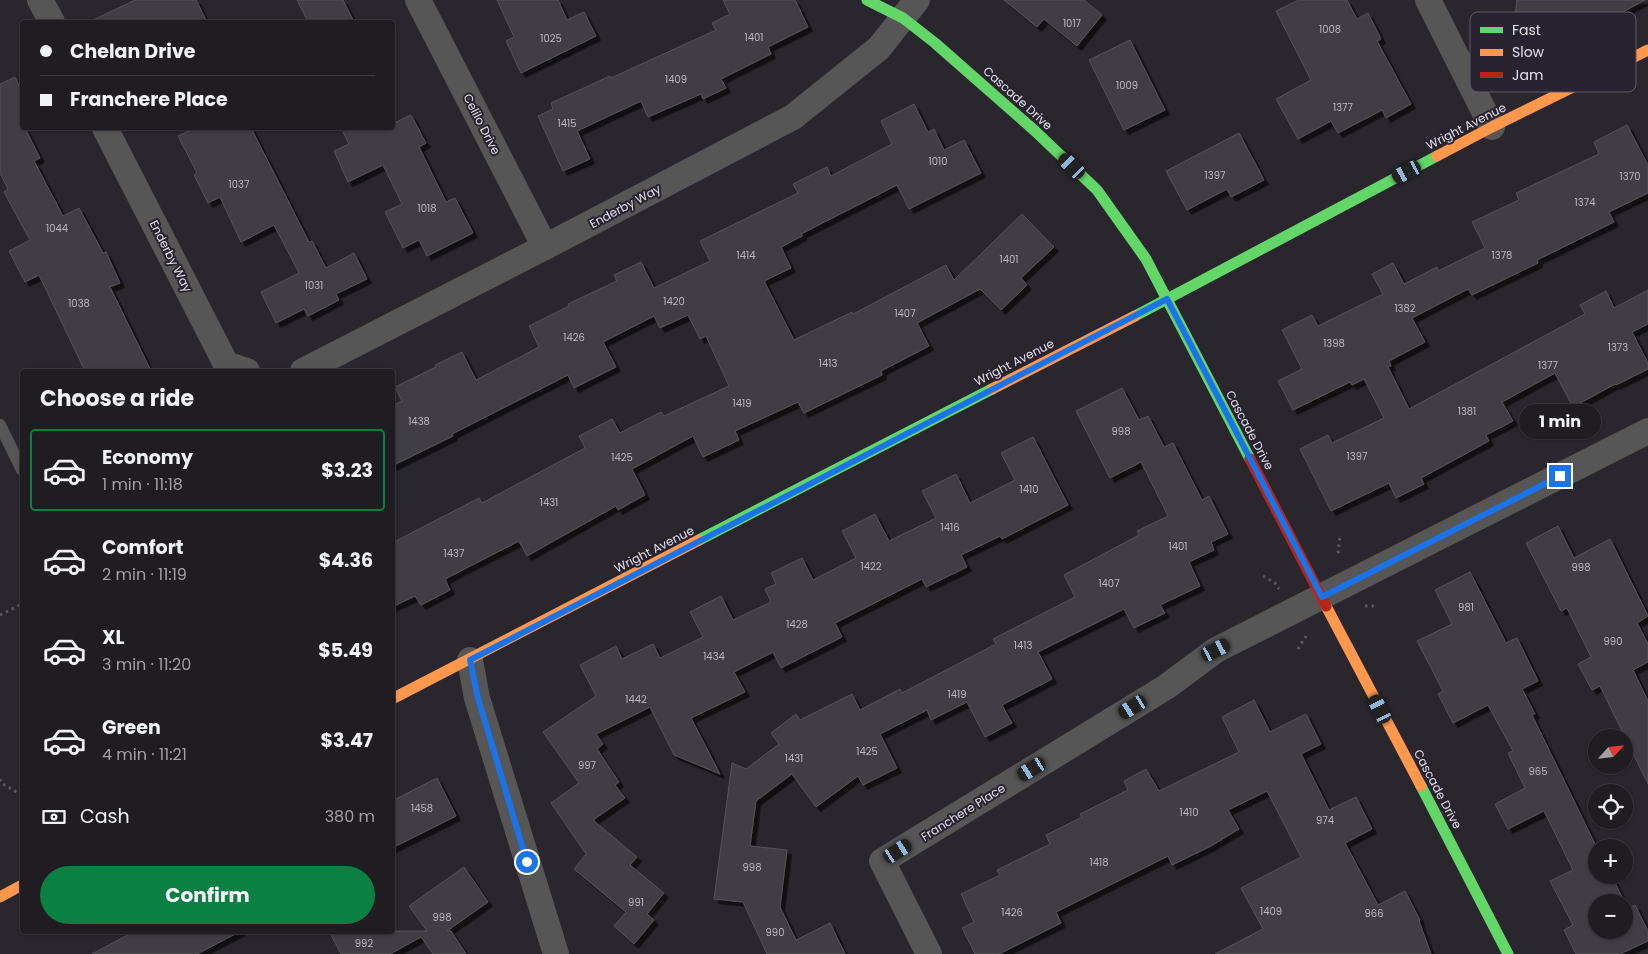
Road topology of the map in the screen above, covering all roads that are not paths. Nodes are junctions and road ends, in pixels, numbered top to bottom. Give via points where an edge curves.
1 (40, 0) edge
2 (418, 0) edge
3 (867, 0) edge
4 (1428, 0) edge
5 (910, 9) edge
6 (51, 20) edge
7 (1648, 50) edge
8 (1636, 56) edge
9 (1470, 83) edge
10 (1474, 92) edge
11 (1563, 92) edge
12 (1492, 127) junction
13 (106, 130) edge
14 (545, 248) junction
15 (1167, 299) junction
16 (242, 369) edge
17 (307, 369) edge
18 (0, 425) edge
19 (1647, 437) edge
20 (20, 466) edge
21 (1322, 597) junction
22 (470, 660) junction
23 (395, 698) edge
24 (20, 887) edge
25 (0, 897) edge
26 (556, 954) edge
27 (929, 954) edge
28 (1508, 954) edge

1 - 6 street
2 - 14 street, Celilo Drive
3 - 5 street, Cascade Drive
4 - 9 street
5 - 14 street, Enderby Way via 878,48 793,117
5 - 15 street, Cascade Drive via 935,43 1035,130 1097,190 1146,259
7 - 8 street, Wright Avenue
10 - 12 street
11 - 12 street, Wright Avenue
12 - 15 street, Wright Avenue
13 - 16 street, Enderby Way via 226,364
14 - 17 street, Enderby Way
15 - 21 street, Cascade Drive
15 - 22 street, Wright Avenue
18 - 20 lane
19 - 21 street, Franchere Place
21 - 27 street, Franchere Place via 1216,650 1166,687 882,861
21 - 28 street, Cascade Drive
22 - 23 street, Wright Avenue
22 - 26 street via 480,707
24 - 25 street

